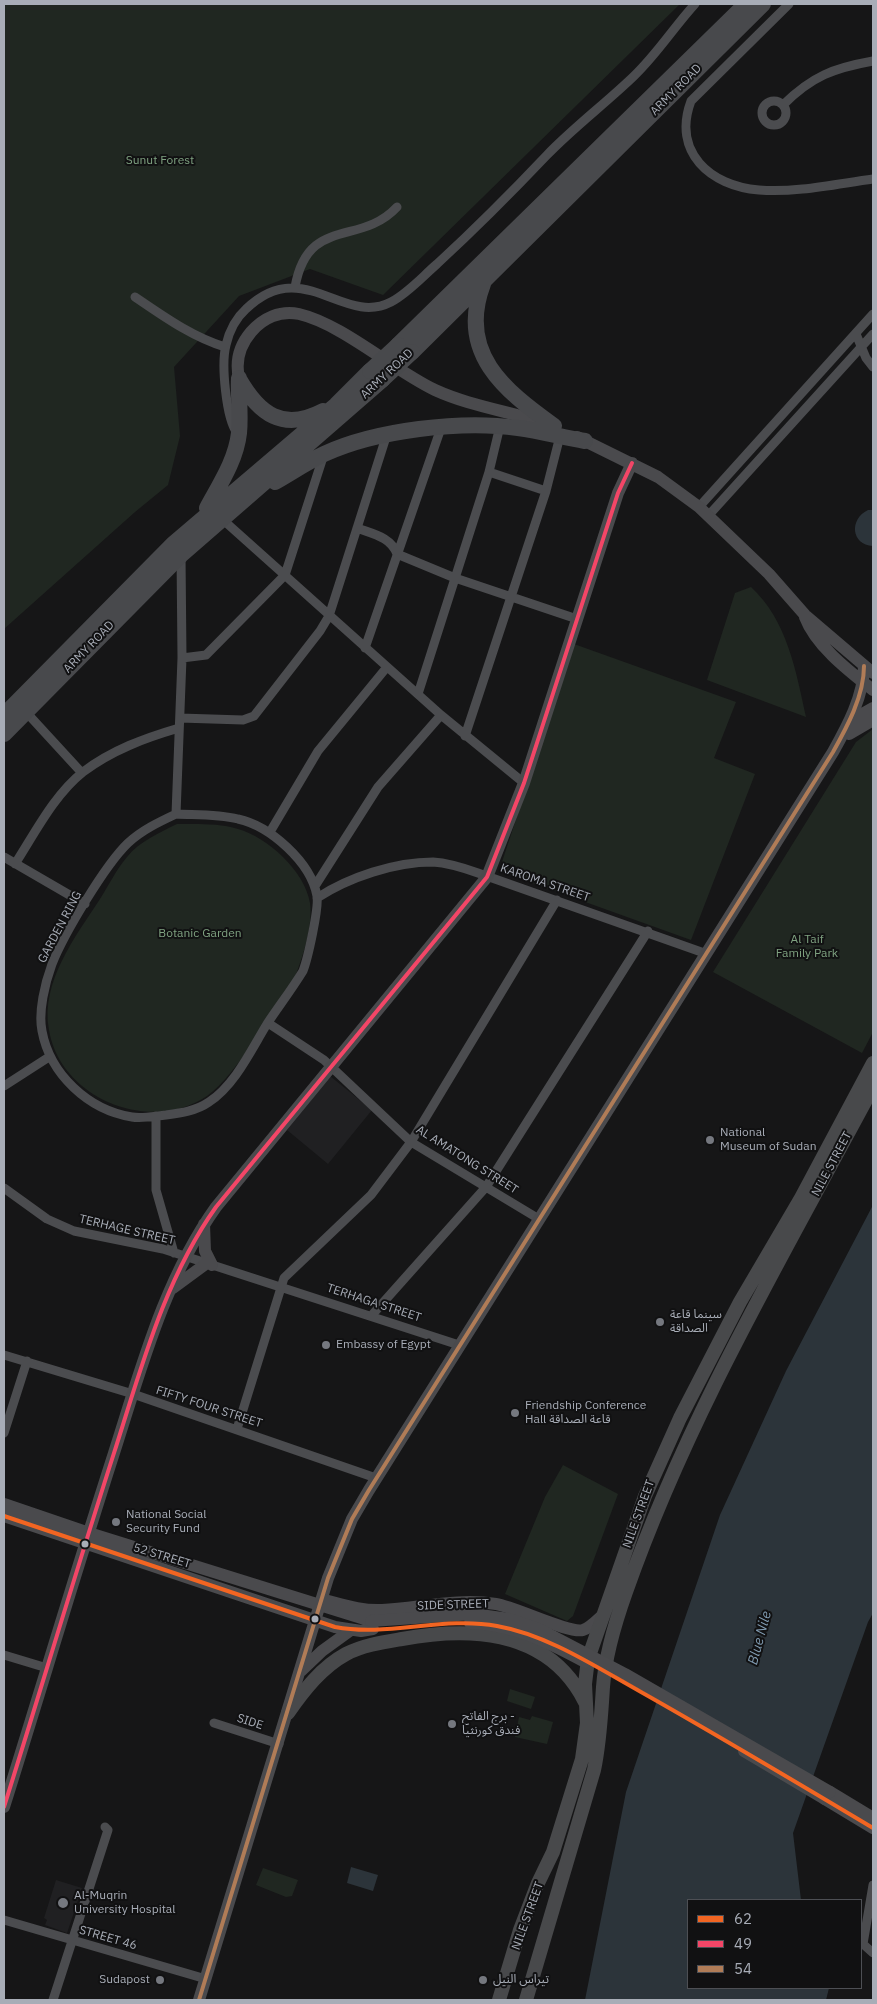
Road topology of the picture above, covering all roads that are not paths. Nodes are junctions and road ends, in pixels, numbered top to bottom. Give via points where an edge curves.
1 (694, 4) edge
2 (746, 4) edge
3 (763, 4) edge
4 (789, 4) edge
5 (873, 61) edge
6 (783, 105) dead end
7 (873, 179) edge
8 (397, 207) dead end
9 (484, 280) junction
10 (295, 288) junction
11 (135, 297) dead end
12 (873, 314) edge
13 (856, 334) junction
14 (873, 334) edge
15 (225, 347) junction
16 (405, 348) junction
17 (862, 348) junction
18 (824, 367) junction
19 (873, 367) edge
20 (376, 375) junction
21 (238, 378) junction
22 (834, 378) junction
23 (336, 404) junction
24 (500, 426) junction
25 (441, 428) junction
26 (557, 431) junction
27 (239, 434) junction
28 (387, 434) junction
29 (585, 441) joint
30 (324, 454) junction
31 (632, 463) junction
32 (489, 472) junction
33 (546, 490) junction
34 (244, 499) junction
35 (704, 511) junction
36 (200, 519) junction
37 (222, 519) junction
38 (357, 528) junction
39 (397, 554) junction
40 (181, 555) junction
41 (285, 575) junction
42 (455, 578) junction
43 (512, 598) junction
44 (805, 614) junction
45 (329, 616) junction
46 (577, 619) junction
47 (366, 648) junction
48 (182, 658) junction
49 (387, 667) junction
50 (869, 670) edge
51 (869, 687) edge
52 (418, 694) junction
53 (873, 708) edge
54 (26, 712) junction
55 (4, 715) edge
56 (441, 715) junction
57 (873, 720) edge
58 (180, 723) junction
59 (4, 734) edge
60 (465, 736) junction
61 (840, 739) junction
62 (82, 773) junction
63 (524, 783) junction
64 (176, 814) junction
65 (270, 832) junction
66 (4, 857) edge
67 (15, 864) junction
68 (487, 877) junction
69 (314, 886) junction
70 (318, 898) junction
71 (557, 900) junction
72 (85, 904) junction
73 (648, 932) junction
74 (707, 954) junction
75 (268, 1024) junction
76 (49, 1057) junction
77 (873, 1063) edge
78 (330, 1067) junction
79 (4, 1086) edge
80 (873, 1087) edge
81 (156, 1116) junction
82 (411, 1142) junction
83 (486, 1187) junction
84 (4, 1188) edge
85 (806, 1200) junction
86 (539, 1219) junction
87 (204, 1224) junction
88 (180, 1255) junction
89 (209, 1264) junction
90 (281, 1286) junction
91 (170, 1290) junction
92 (740, 1302) junction
93 (754, 1309) junction
94 (372, 1315) junction
95 (459, 1345) junction
96 (4, 1355) edge
97 (27, 1361) junction
98 (133, 1394) junction
99 (237, 1429) junction
100 (4, 1433) edge
101 (654, 1472) junction
102 (376, 1478) junction
103 (670, 1479) junction
104 (4, 1504) edge
105 (4, 1516) edge
106 (87, 1539) junction
107 (322, 1603) junction
108 (604, 1614) junction
109 (316, 1619) junction
110 (364, 1628) junction
111 (366, 1647) junction
112 (4, 1655) edge
113 (47, 1668) junction
114 (301, 1671) junction
115 (587, 1707) junction
116 (288, 1713) junction
117 (214, 1723) dead end
118 (279, 1744) junction
119 (4, 1807) edge
120 (873, 1818) edge
121 (873, 1828) edge
122 (107, 1829) dead end
123 (873, 1885) edge
124 (864, 1915) edge
125 (4, 1920) edge
126 (72, 1940) junction
127 (873, 1953) edge
128 (206, 1979) junction
129 (53, 2000) edge
130 (199, 2000) edge
131 (499, 2000) edge
132 (526, 2000) edge

1 - 10 street via 633,77 553,150 485,220 396,300 375,308 358,306 323,293
2 - 16 highway, ARMY ROAD
3 - 9 highway, ARMY ROAD
4 - 7 street via 691,101 686,122 688,146 695,159 712,175 758,190
5 - 6 street via 823,73 800,88
8 - 10 street via 380,221 337,234 312,248 301,263
9 - 16 highway, ARMY ROAD
9 - 26 highway via 478,297 476,322 480,348 488,366 511,394
10 - 15 street via 275,290 252,303 237,320
11 - 15 street via 199,337
12 - 13 street
13 - 17 street
13 - 18 street
14 - 17 street
15 - 27 street via 229,411
16 - 20 highway, ARMY ROAD, bridge
17 - 19 street
17 - 22 street
18 - 22 street
18 - 35 street
20 - 23 highway, ARMY ROAD
20 - 34 highway, ARMY ROAD
21 - 23 highway via 254,403 273,416 298,419 315,416
21 - 26 main road via 238,354 254,329 273,315 299,314 334,330 444,394
21 - 27 highway
22 - 35 street
23 - 36 highway, ARMY ROAD
24 - 25 highway
24 - 26 highway
24 - 32 street
25 - 28 highway
25 - 39 street
26 - 29 highway
26 - 33 street
27 - 36 highway via 232,460
28 - 30 highway
28 - 38 street
29 - 31 main road
30 - 34 highway
30 - 41 street
31 - 35 main road via 658,477
31 - 46 main road via 618,493
32 - 33 street
32 - 42 street
33 - 43 street
34 - 37 highway, ARMY ROAD
35 - 44 main road
36 - 55 highway, ARMY ROAD
37 - 40 highway, ARMY ROAD
37 - 41 street
38 - 39 street via 385,538
38 - 45 street
39 - 42 street
39 - 47 street
40 - 48 street
40 - 54 highway, ARMY ROAD
41 - 45 street
41 - 48 street via 206,655
42 - 43 street
42 - 52 street
43 - 46 street
43 - 60 street
44 - 50 main road
44 - 51 main road via 809,627 826,647
45 - 47 street
45 - 58 street via 254,716 243,720
46 - 63 main road
47 - 49 street
48 - 58 street
49 - 52 street
49 - 65 street via 318,751
50 - 51 main road
51 - 61 main road
52 - 56 street
53 - 61 main road via 857,717
54 - 59 highway, ARMY ROAD
54 - 62 street
56 - 60 street
56 - 69 street via 378,787
57 - 61 main road
58 - 62 street via 118,749
58 - 64 street
60 - 63 street
61 - 74 main road
62 - 67 street via 48,813
63 - 68 main road
64 - 65 street, GARDEN RING via 220,815 240,819
64 - 72 street, GARDEN RING via 127,844 113,859
65 - 69 street, GARDEN RING via 290,850
66 - 67 street
67 - 72 street
68 - 70 street, KAROMA STREET via 458,866 423,863 358,877
68 - 71 street, KAROMA STREET
68 - 78 main road
69 - 70 street, GARDEN RING
70 - 75 street, GARDEN RING via 303,971
71 - 73 street, KAROMA STREET
71 - 82 street
72 - 76 street, GARDEN RING via 57,953 48,976 41,1029
73 - 74 street, KAROMA STREET
73 - 83 street
74 - 86 main road
75 - 78 street, AL AMATONG STREET via 316,1054
75 - 81 street, GARDEN RING via 233,1078 209,1102 185,1113
76 - 79 street
76 - 81 street, GARDEN RING via 73,1088 93,1102 112,1112 133,1117
77 - 85 main road, NILE STREET
78 - 82 street, AL AMATONG STREET
78 - 87 main road
80 - 85 main road, NILE STREET
81 - 88 street via 156,1190
82 - 83 street, AL AMATONG STREET
82 - 90 street via 371,1195 286,1274
83 - 86 street, AL AMATONG STREET
83 - 94 street
84 - 88 street, TERHAGE STREET via 26,1205 69,1229
85 - 92 main road, NILE STREET
85 - 93 main road, NILE STREET
86 - 95 main road
87 - 88 main road
87 - 89 main road
88 - 89 street, TERHAGE STREET
88 - 91 main road
89 - 90 street, TERHAGE STREET
89 - 91 main road
90 - 94 street, TERHAGA STREET
90 - 99 street
91 - 98 main road
92 - 93 main road
92 - 101 main road, NILE STREET
93 - 103 main road, NILE STREET
94 - 95 street, TERHAGA STREET
95 - 102 main road
96 - 97 street, FIFTY FOUR STREET
97 - 98 street, FIFTY FOUR STREET
97 - 100 street
98 - 99 street, FIFTY FOUR STREET
98 - 106 main road
99 - 102 street, FIFTY FOUR STREET
101 - 103 main road
101 - 108 main road, NILE STREET
102 - 107 main road via 352,1519 331,1570
103 - 132 main road, NILE STREET via 615,1629 603,1686 601,1734 594,1770
104 - 106 main road, 52 STREET
105 - 106 main road, 52 STREET
106 - 107 main road, 52 STREET
106 - 109 main road, 52 STREET
106 - 113 main road
107 - 108 main road, SIDE STREET via 381,1610 448,1603 496,1604 575,1631 587,1628
107 - 109 main road
107 - 110 main road
108 - 115 main road, NILE STREET via 588,1659
109 - 110 main road, 52 STREET via 335,1627
109 - 114 main road
110 - 111 main road
110 - 114 main road via 322,1651
110 - 120 main road, bridge via 473,1614 509,1619 539,1629 702,1717
110 - 121 main road, bridge via 455,1622 478,1623 531,1634 716,1734
111 - 115 main road via 430,1634 479,1634 510,1639 532,1646 555,1662 570,1676
111 - 116 main road via 347,1653 324,1669
112 - 113 street
113 - 119 main road
114 - 116 main road
115 - 131 main road, NILE STREET via 585,1742 577,1775 548,1865 520,1930
116 - 118 main road
117 - 118 street, SIDE
118 - 128 main road
122 - 126 street
123 - 124 street
124 - 127 street via 863,1944
125 - 126 street, STREET 46
126 - 128 street, STREET 46
126 - 129 street
128 - 130 main road

